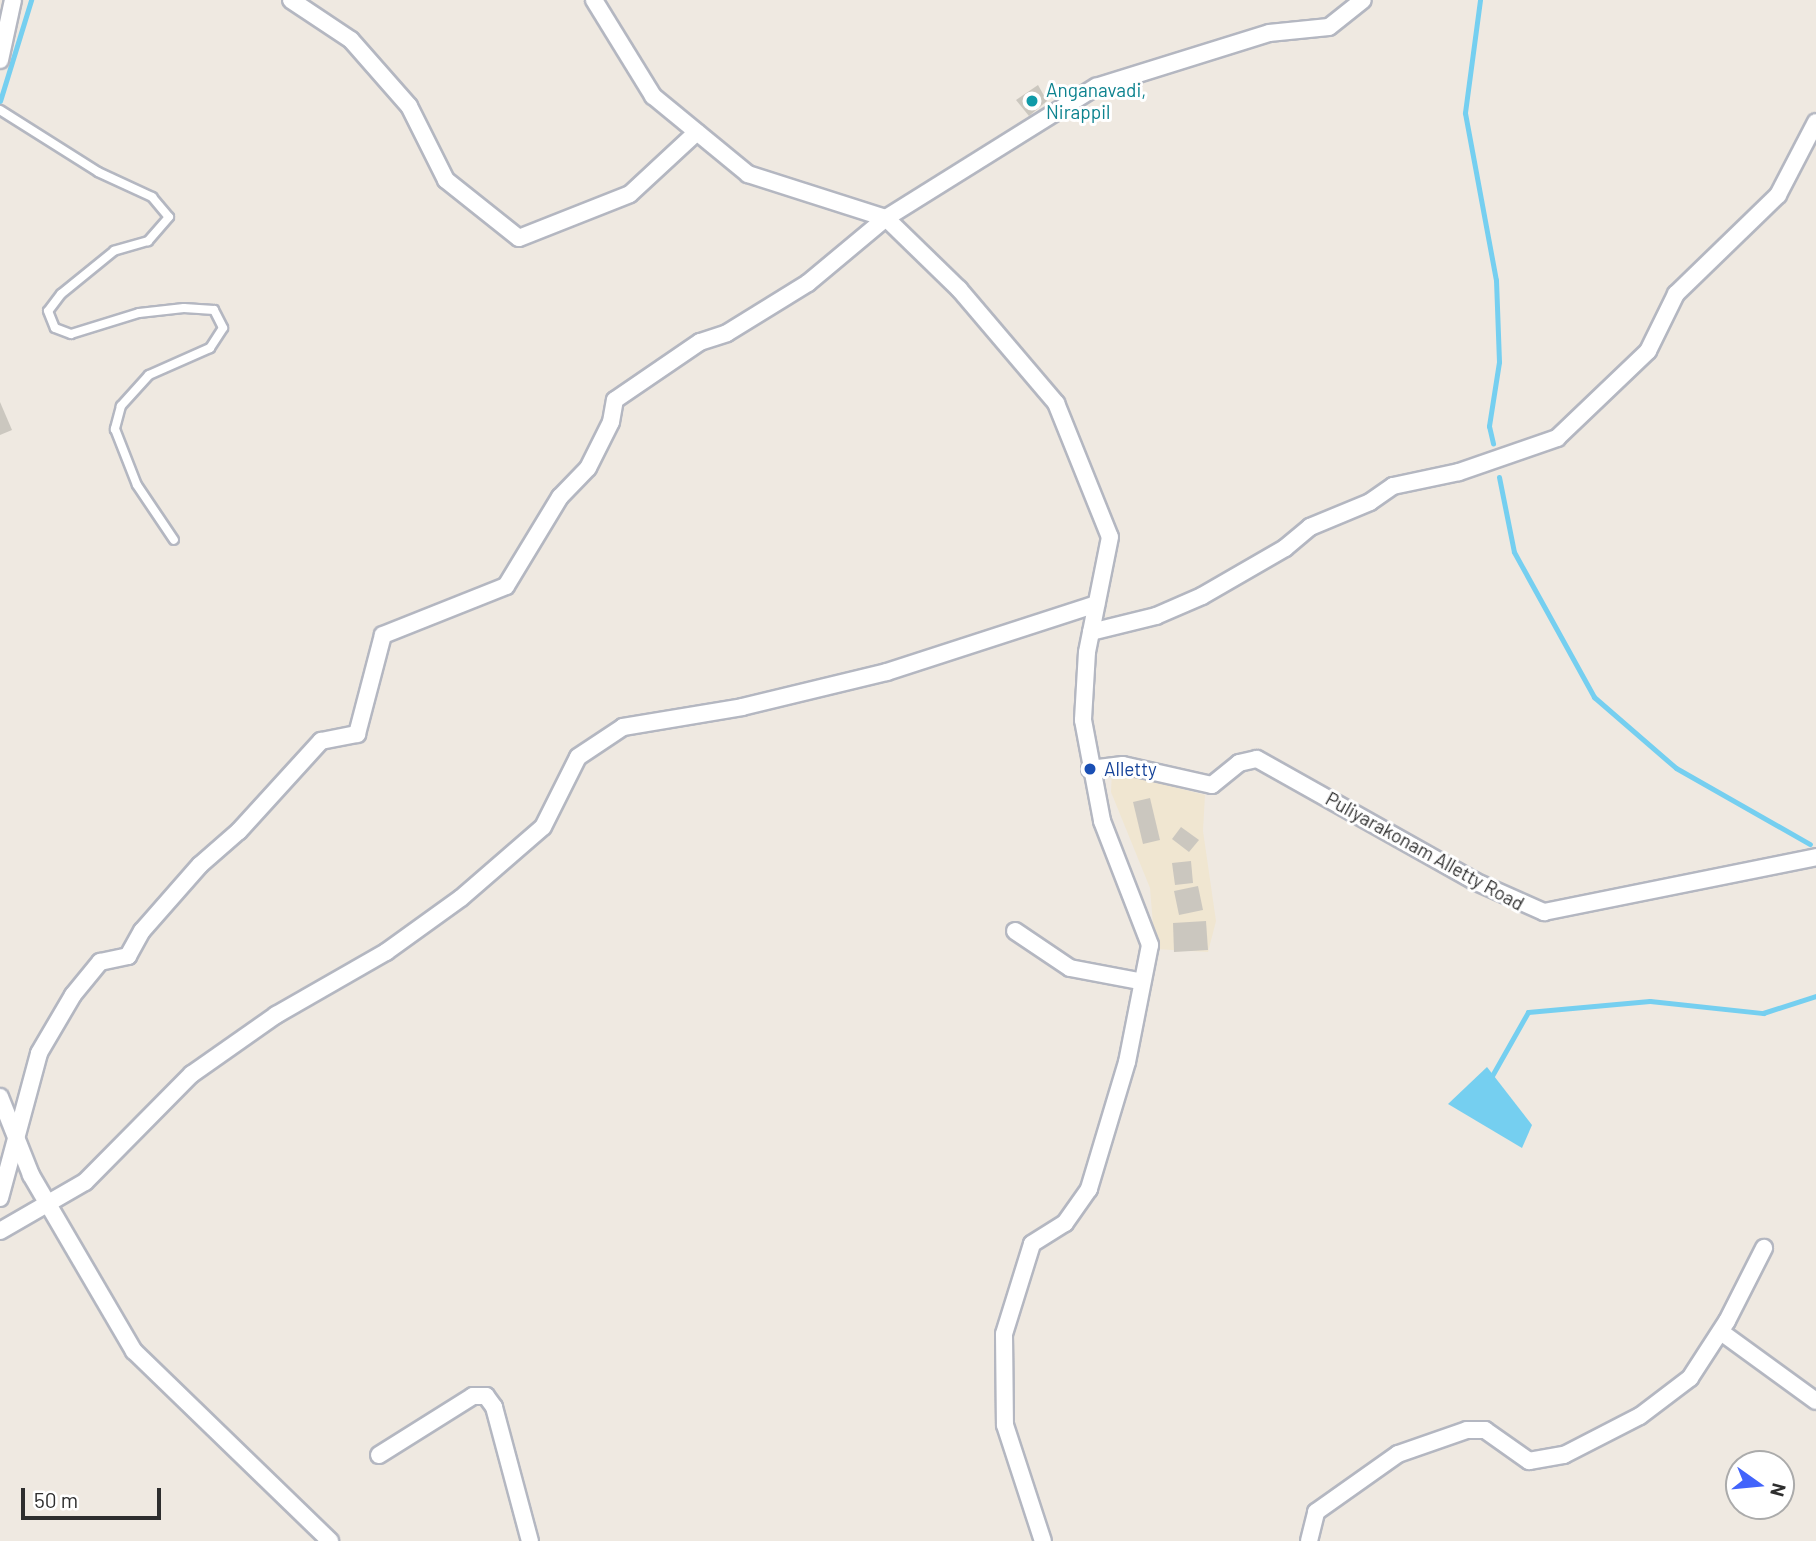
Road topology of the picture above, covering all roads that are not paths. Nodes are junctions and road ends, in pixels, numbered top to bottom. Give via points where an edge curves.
1 (13, 0) edge
2 (291, 0) edge
3 (594, 0) edge
4 (1363, 0) edge
5 (0, 60) edge
6 (0, 110) edge
7 (1816, 122) edge
8 (697, 132) junction
9 (886, 218) junction
10 (174, 540) dead end
11 (1096, 604) junction
12 (1091, 632) junction
13 (1090, 769) junction
14 (1816, 857) edge
15 (1015, 931) dead end
16 (1139, 981) junction
17 (0, 1097) edge
18 (15, 1134) junction
19 (0, 1198) edge
20 (48, 1204) junction
21 (0, 1231) edge
22 (1764, 1248) dead end
23 (1721, 1332) junction
24 (1816, 1401) edge
25 (379, 1455) dead end
26 (330, 1541) edge
27 (530, 1541) edge
28 (1043, 1541) edge
29 (1310, 1541) edge

1 - 5 street
2 - 8 street via 351,40 410,106 446,180 519,238 630,194
3 - 8 street via 653,96
4 - 9 street via 1329,27 1269,33 1096,87
6 - 10 lane via 98,172 152,197 169,217 148,241 114,251 61,294 48,311 55,328 71,334 139,313 184,308 214,310 223,328 210,348 149,375 121,407 115,429 137,485
7 - 12 street via 1778,195 1676,294 1648,351 1557,439 1459,472 1393,486 1370,502 1310,527 1285,548 1202,596 1156,616
8 - 9 street via 748,174
9 - 11 street via 959,289 1056,403 1110,537
9 - 18 street via 808,283 727,333 700,342 615,400 611,422 587,468 560,497 506,586 383,635 357,734 321,741 239,831 200,865 142,931 128,957 100,962 52,1027
11 - 12 street
11 - 20 street via 887,672 742,707 624,727 578,757 543,827 510,858 386,952 276,1015 192,1074 85,1182
12 - 13 street via 1083,720
13 - 14 street, Puliyarakonam Alletty Road via 1123,765 1212,785 1239,763 1256,759 1535,911 1649,894
13 - 16 street via 1116,861 1148,936
15 - 16 street via 1070,968
16 - 28 street via 1127,1062 1090,1189 1065,1223 1032,1244 1004,1334 1005,1424
17 - 18 street
18 - 19 street
18 - 20 street
20 - 21 street
20 - 26 street via 134,1351
22 - 23 street
23 - 24 street
23 - 29 street via 1690,1378 1668,1397 1564,1455 1530,1461 1485,1430 1443,1437 1398,1454 1352,1483 1316,1512
25 - 27 street via 473,1396 486,1395 494,1407

